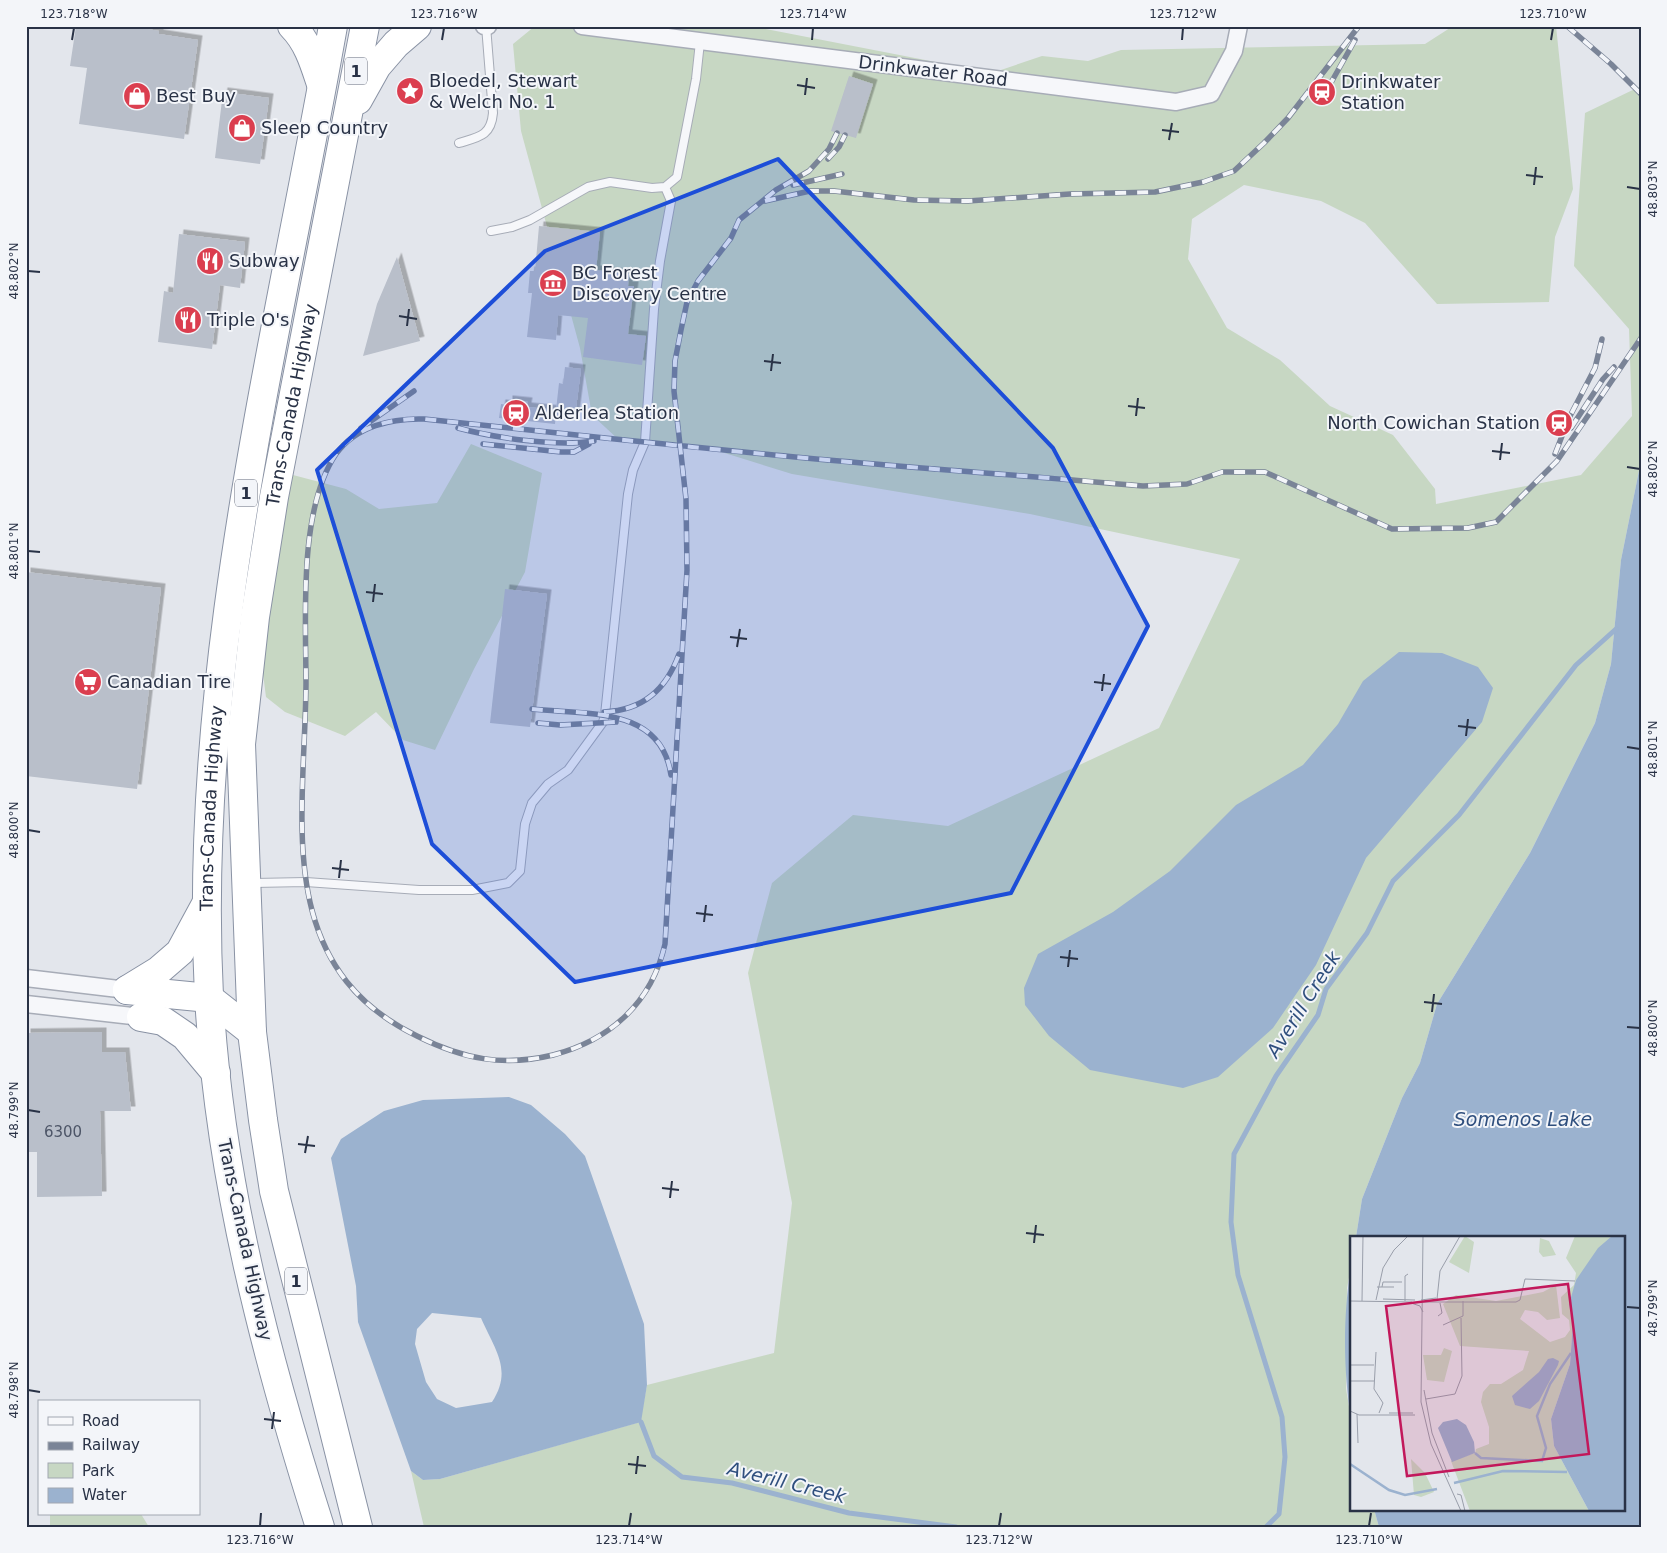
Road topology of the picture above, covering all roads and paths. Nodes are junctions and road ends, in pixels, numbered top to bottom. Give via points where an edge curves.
1 (292, 26) edge
2 (333, 26) edge
3 (364, 26) edge
4 (417, 26) edge
5 (486, 26) edge
6 (582, 26) edge
7 (1239, 26) edge
8 (700, 42) junction
9 (322, 88) junction
10 (348, 116) junction
11 (459, 143) dead end
12 (665, 187) junction
13 (492, 231) dead end
14 (246, 883) junction
15 (206, 902) junction
16 (26, 978) edge
17 (127, 990) junction
18 (209, 998) junction
19 (26, 1004) edge
20 (142, 1017) joint
21 (252, 1032) junction
22 (216, 1073) junction
23 (320, 1527) edge
24 (358, 1527) edge

1 - 9 highway via 312,56
2 - 9 highway, Trans-Canada Highway / 1
3 - 10 highway, Trans-Canada Highway / 1
4 - 10 highway via 377,66
5 - 11 lane via 492,124 486,133
6 - 8 street, Drinkwater Road
7 - 8 street, Drinkwater Road via 1234,51 1211,94 1176,102
8 - 12 lane via 681,162 677,177
9 - 15 highway, Trans-Canada Highway / 1 via 246,487 217,694
10 - 14 highway, Trans-Canada Highway / 1 via 274,497 255,616 241,744
12 - 13 lane via 610,182 588,187 530,220
12 - 14 lane via 672,202 654,309 645,442 633,470 628,494 605,715 568,770 548,784 532,803 525,824 520,871 508,883 472,890 419,890 306,882
14 - 21 highway, Trans-Canada Highway / 1
15 - 17 highway via 180,952 158,971
15 - 18 highway, Trans-Canada Highway / 1
16 - 17 street
17 - 18 highway
18 - 21 highway
18 - 22 highway, Trans-Canada Highway / 1
19 - 20 street
20 - 22 highway via 163,1021 184,1036
21 - 24 highway, Trans-Canada Highway / 1 via 274,1191
22 - 23 highway, Trans-Canada Highway / 1 via 226,1161 253,1289 295,1448

